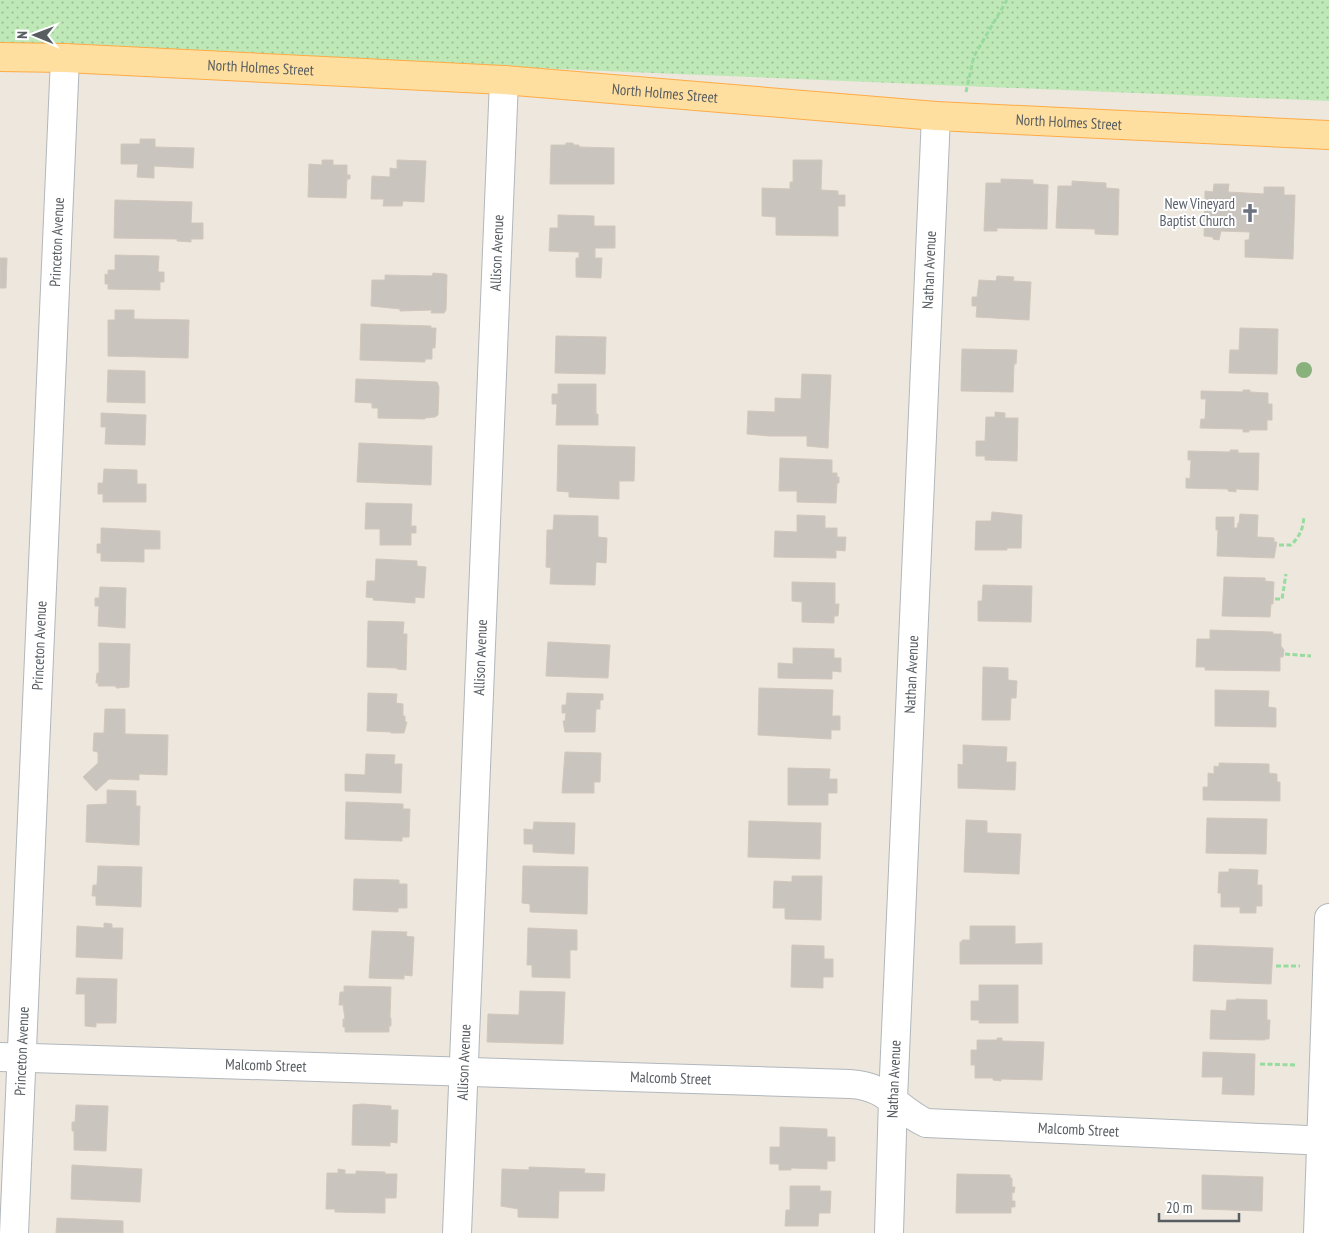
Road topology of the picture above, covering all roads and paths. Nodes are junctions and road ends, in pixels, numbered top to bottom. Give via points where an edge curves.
1 (1008, 0) edge
2 (0, 57) edge
3 (65, 58) junction
4 (504, 80) junction
5 (936, 116) junction
6 (964, 118) junction
7 (1329, 135) edge
8 (1304, 516) dead end
9 (1279, 545) dead end
10 (1286, 574) dead end
11 (1275, 599) dead end
12 (1285, 654) dead end
13 (1311, 656) dead end
14 (1329, 918) edge
15 (1276, 966) dead end
16 (1300, 966) dead end
17 (11, 1057) edge
18 (1260, 1064) dead end
19 (1296, 1065) dead end
20 (464, 1072) junction
21 (893, 1099) junction
22 (1325, 1141) edge
23 (14, 1233) edge
24 (458, 1233) edge
25 (889, 1233) edge
26 (1318, 1233) edge

1 - 6 path via 974,56 966,85
2 - 3 main road, North Holmes Street
3 - 4 main road, North Holmes Street
3 - 17 street, Princeton Avenue
4 - 5 main road, North Holmes Street
4 - 20 street, Allison Avenue
5 - 6 main road, North Holmes Street
5 - 21 street, Nathan Avenue
6 - 7 main road, North Holmes Street
8 - 9 path via 1299,536 1291,545
10 - 11 path via 1282,599
12 - 13 path
14 - 22 street
15 - 16 path
17 - 20 street, Malcomb Street
17 - 23 street, Princeton Avenue
18 - 19 path
20 - 21 street, Malcomb Street via 857,1084 872,1087
20 - 24 street, Allison Avenue
21 - 22 street, Malcomb Street via 926,1124
21 - 25 street, Nathan Avenue
22 - 26 street

